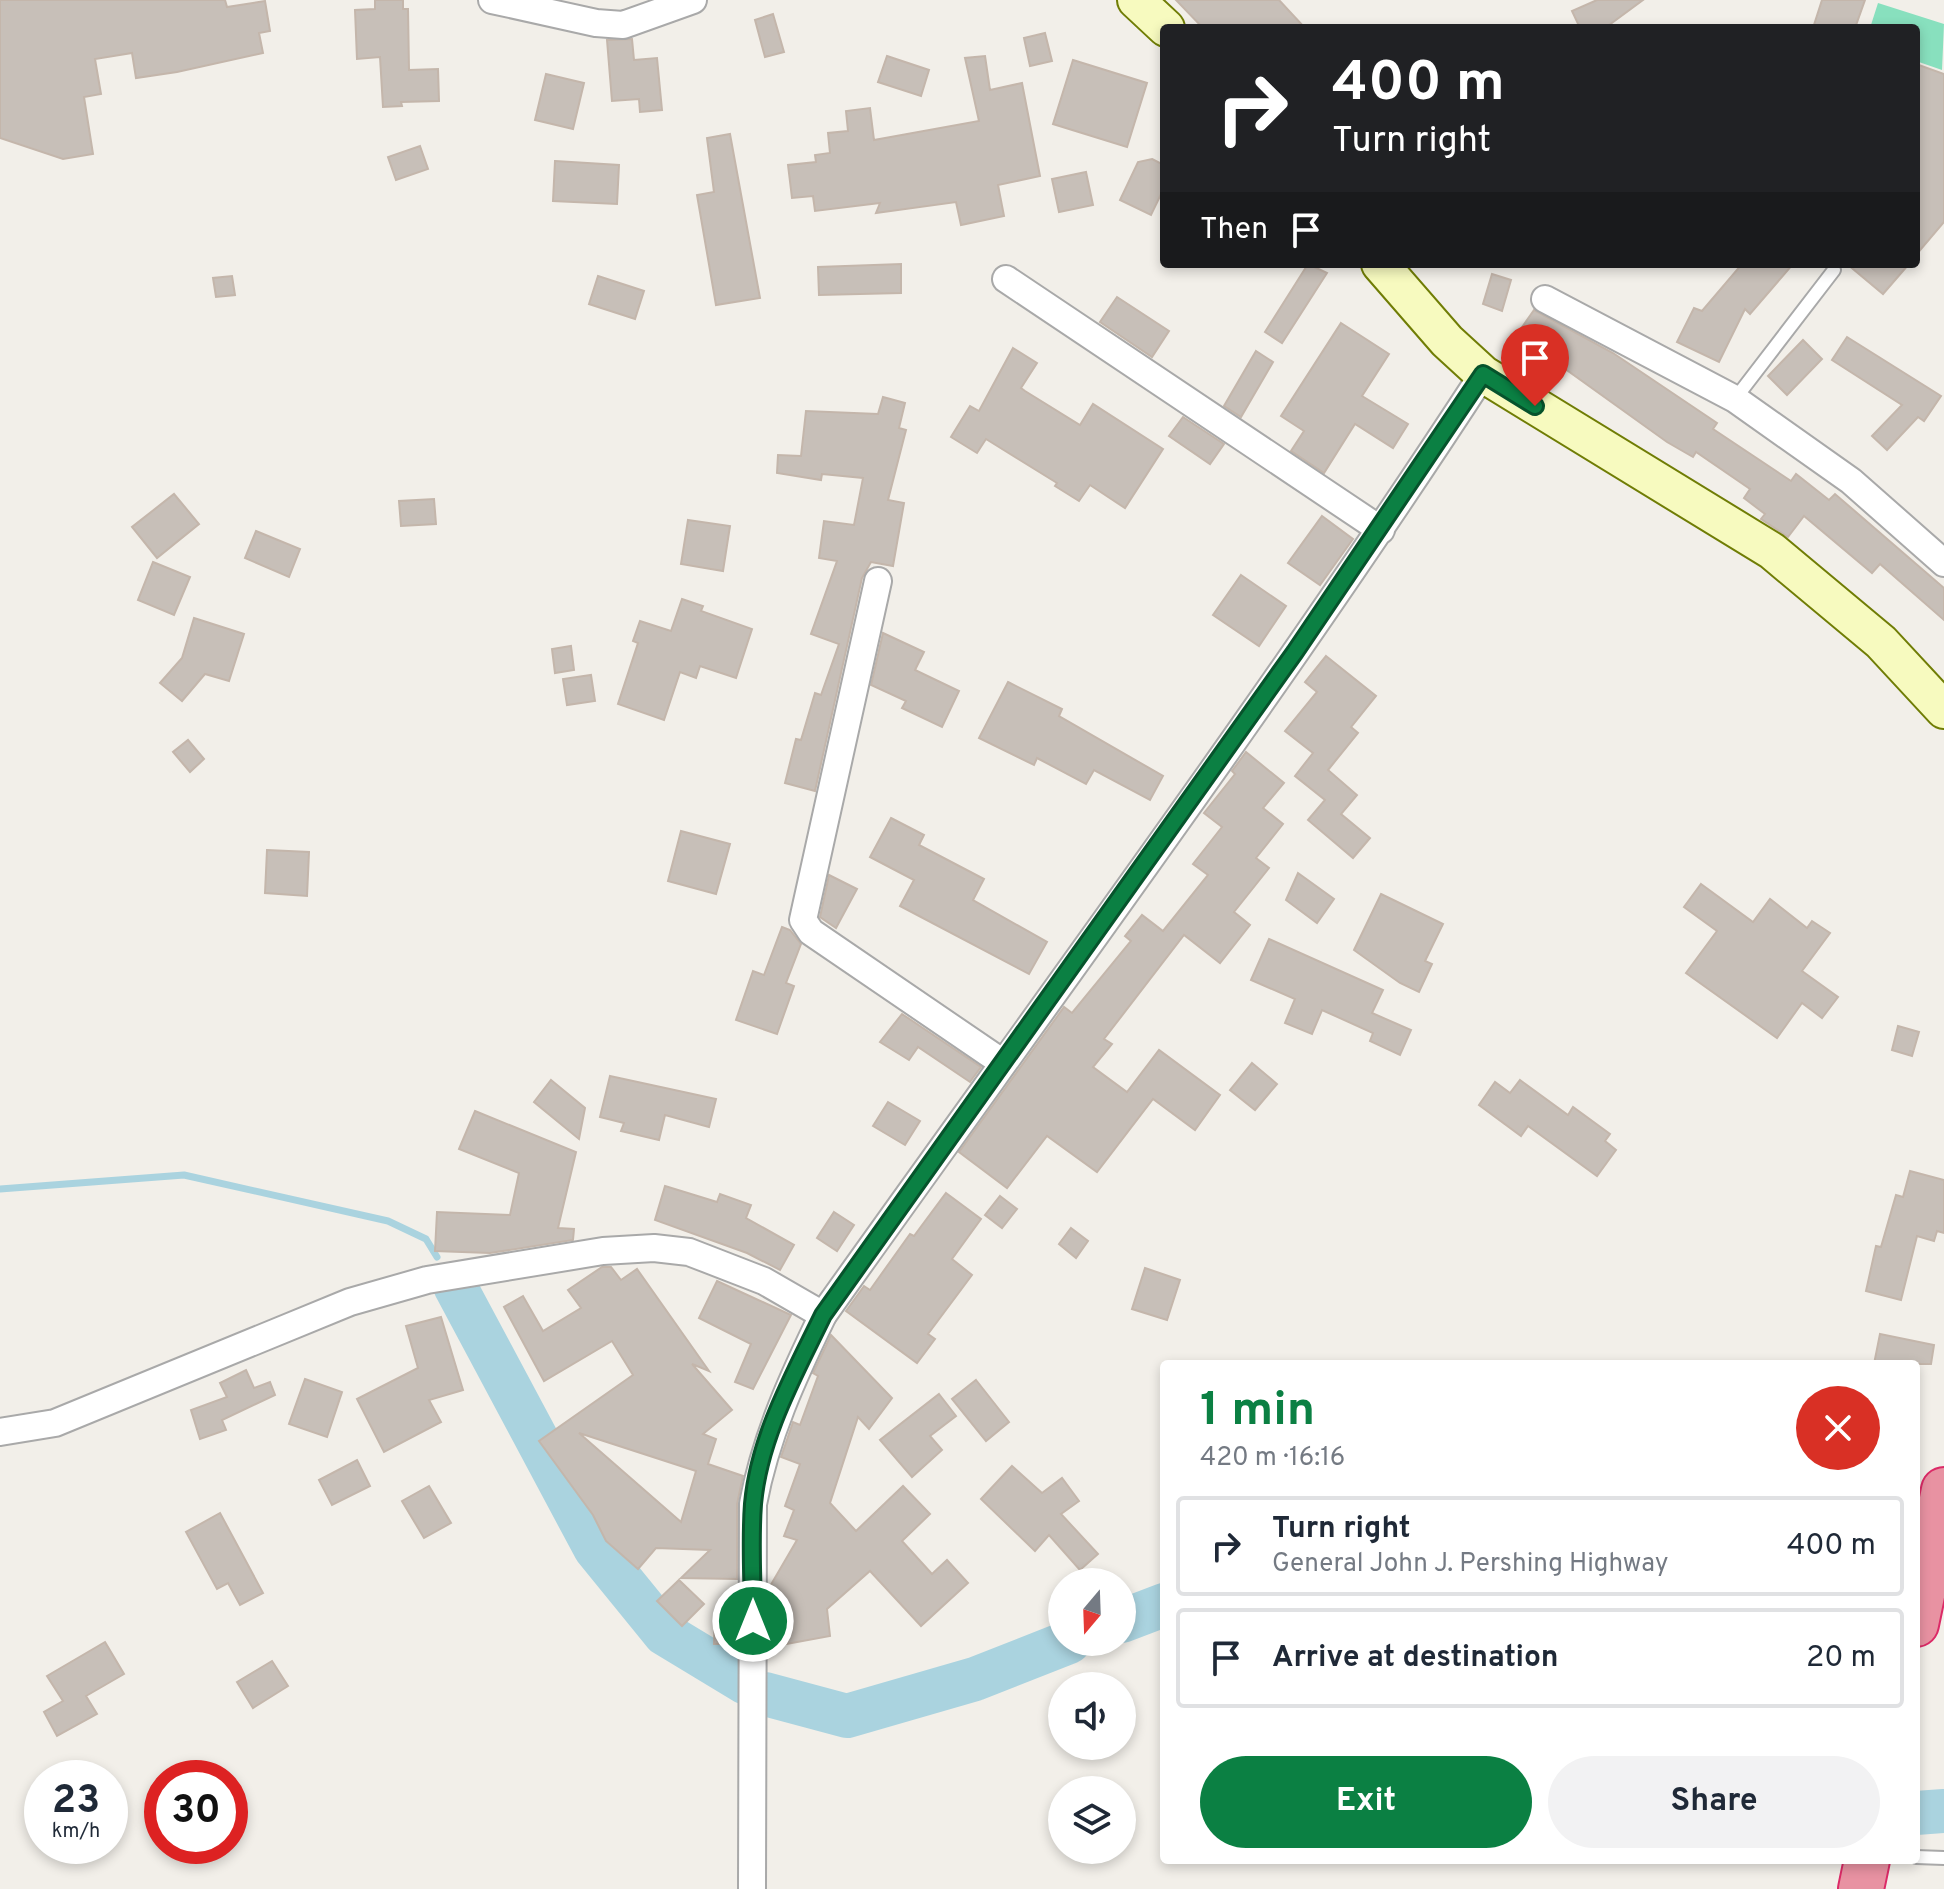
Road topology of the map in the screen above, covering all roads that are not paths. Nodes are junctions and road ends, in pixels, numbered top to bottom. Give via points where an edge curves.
1 (492, 0) edge
2 (693, 0) edge
3 (1136, 0) edge
4 (1162, 24) edge
5 (1383, 268) edge
6 (1834, 270) dead end
7 (1006, 279) dead end
8 (1545, 299) dead end
9 (1483, 374) junction
10 (1735, 399) junction
11 (1381, 530) junction
12 (1944, 563) edge
13 (878, 581) dead end
14 (1944, 710) edge
15 (1003, 1063) junction
16 (823, 1315) junction
17 (0, 1432) edge
18 (1944, 1490) edge
19 (1930, 1558) edge
20 (1920, 1605) edge
21 (1920, 1857) edge
22 (1944, 1858) edge
23 (1866, 1864) edge
24 (752, 1889) edge
25 (1861, 1889) edge

1 - 2 street via 623,25
3 - 4 main road
5 - 9 main road
6 - 10 lane
7 - 11 street
8 - 10 street
9 - 11 street
9 - 14 main road via 1772,551 1881,642
10 - 12 street via 1851,481
11 - 15 street
13 - 15 street via 803,920 811,932
15 - 16 street
16 - 17 street via 764,1281 689,1252 603,1251 427,1280 350,1302 55,1423
16 - 24 street via 782,1399 762,1456 753,1504
18 - 19 highway
19 - 20 highway
21 - 22 lane
23 - 25 highway

